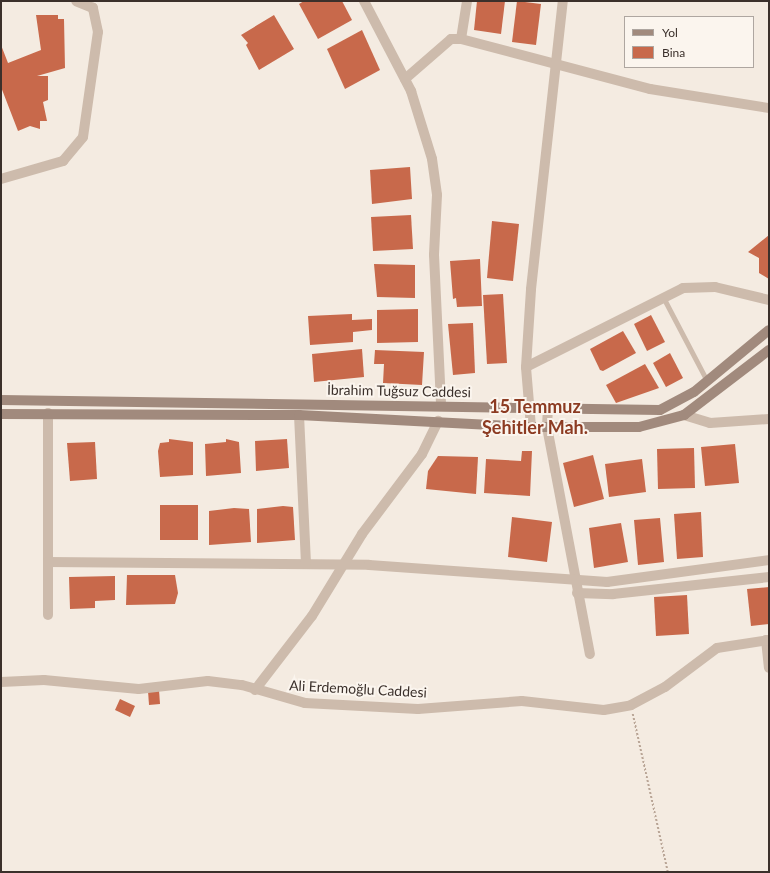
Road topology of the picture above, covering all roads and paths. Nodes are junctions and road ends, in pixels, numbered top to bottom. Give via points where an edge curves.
1 (76, 1) edge
2 (364, 1) edge
3 (467, 1) edge
4 (563, 1) edge
5 (461, 39) junction
6 (554, 66) junction
7 (405, 79) junction
8 (769, 108) edge
9 (1, 179) edge
10 (664, 299) junction
11 (769, 300) edge
12 (769, 330) edge
13 (769, 350) edge
14 (526, 367) junction
15 (707, 382) junction
16 (1, 400) edge
17 (441, 406) junction
18 (548, 406) junction
19 (529, 407) junction
20 (48, 413) junction
21 (1, 414) edge
22 (299, 415) junction
23 (684, 415) junction
24 (769, 419) edge
25 (438, 421) junction
26 (531, 427) junction
27 (547, 427) junction
28 (769, 560) edge
29 (48, 562) junction
30 (306, 564) junction
31 (341, 565) junction
32 (769, 577) edge
33 (573, 578) junction
34 (577, 593) junction
35 (48, 614) dead end
36 (768, 640) edge
37 (590, 654) dead end
38 (769, 668) edge
39 (1, 682) edge
40 (255, 690) junction
41 (631, 705) junction
42 (668, 872) edge

1 - 9 street via 93,8 98,32 83,137 63,161
2 - 7 street
3 - 5 street
4 - 6 street
5 - 6 street
5 - 7 street via 451,39
6 - 8 street via 650,89
6 - 14 street
7 - 17 street via 422,121 435,175
10 - 11 street via 683,288 698,286
10 - 14 street
10 - 15 lane
12 - 15 street, İbrahim Tuğsuz Caddesi
13 - 23 street, İbrahim Tuğsuz Caddesi
14 - 19 street
15 - 18 street, İbrahim Tuğsuz Caddesi via 660,410 604,412
16 - 17 street, İbrahim Tuğsuz Caddesi
17 - 19 street, İbrahim Tuğsuz Caddesi
18 - 19 street, İbrahim Tuğsuz Caddesi
18 - 27 street
19 - 26 street
20 - 21 street, İbrahim Tuğsuz Caddesi
20 - 22 street, İbrahim Tuğsuz Caddesi
20 - 29 street
22 - 25 street, İbrahim Tuğsuz Caddesi
22 - 30 street
23 - 24 street via 710,423
23 - 27 street, İbrahim Tuğsuz Caddesi via 639,427
25 - 26 street, İbrahim Tuğsuz Caddesi
25 - 31 street via 422,454
26 - 27 street, İbrahim Tuğsuz Caddesi
27 - 33 street
28 - 33 street via 607,582
29 - 30 street
29 - 35 street
30 - 31 street
31 - 33 street
31 - 40 street via 312,616
32 - 34 street via 613,594
33 - 34 street
34 - 37 street
36 - 38 street
36 - 41 street, Ali Erdemoğlu Caddesi via 717,648 682,676
39 - 40 street, Ali Erdemoğlu Caddesi via 37,680 139,689 208,681
40 - 41 street, Ali Erdemoğlu Caddesi via 305,703 403,709 507,701 583,710
41 - 42 path

